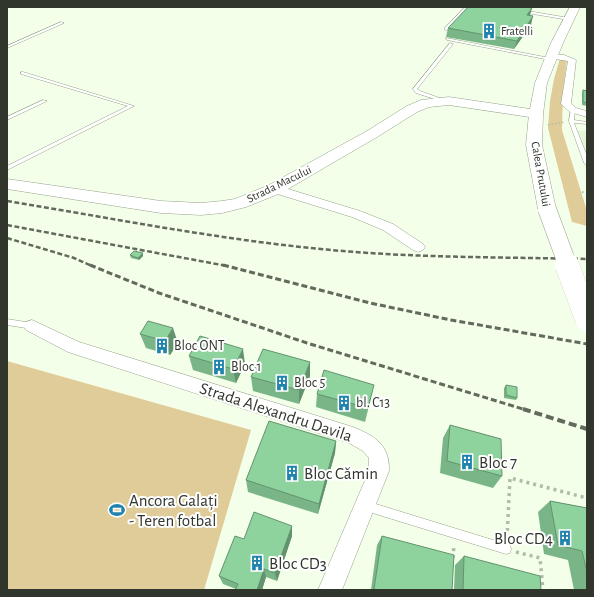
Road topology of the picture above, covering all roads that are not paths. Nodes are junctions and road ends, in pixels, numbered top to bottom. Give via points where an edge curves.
1 (467, 7) edge
2 (575, 7) edge
3 (517, 10) edge
4 (569, 18) junction
5 (62, 23) dead end
6 (446, 29) dead end
7 (447, 39) edge
8 (450, 44) dead end
9 (7, 47) edge
10 (551, 57) junction
11 (22, 73) dead end
12 (45, 101) dead end
13 (449, 102) junction
14 (573, 110) junction
15 (587, 114) edge
16 (7, 119) edge
17 (535, 121) junction
18 (571, 121) junction
19 (587, 122) edge
20 (587, 163) edge
21 (7, 168) edge
22 (7, 184) edge
23 (275, 189) junction
24 (418, 247) dead end
25 (587, 319) edge
26 (7, 322) edge
27 (32, 326) joint
28 (366, 506) junction
29 (506, 549) road end
30 (330, 590) edge

1 - 6 lane
2 - 4 main road, Calea Prutului
3 - 4 lane
4 - 10 main road, Calea Prutului
5 - 9 lane
7 - 10 lane
8 - 13 lane via 415,89
10 - 14 street via 572,60 566,104
10 - 17 main road, Calea Prutului via 541,83
11 - 21 lane via 132,106
12 - 16 lane
13 - 17 main road, Strada Macului
13 - 23 main road, Strada Macului via 426,103 412,109
14 - 15 street
14 - 18 lane
17 - 25 main road, Calea Prutului, bridge via 534,145 547,209
18 - 19 lane
18 - 20 lane
22 - 23 main road, Strada Macului via 181,209 222,207 246,201
23 - 24 street via 356,214 388,227
26 - 27 lane
27 - 28 street, Strada Alexandru Davila via 74,347 366,442 381,460
28 - 29 lane
28 - 30 street, Strada Alexandru Davila

